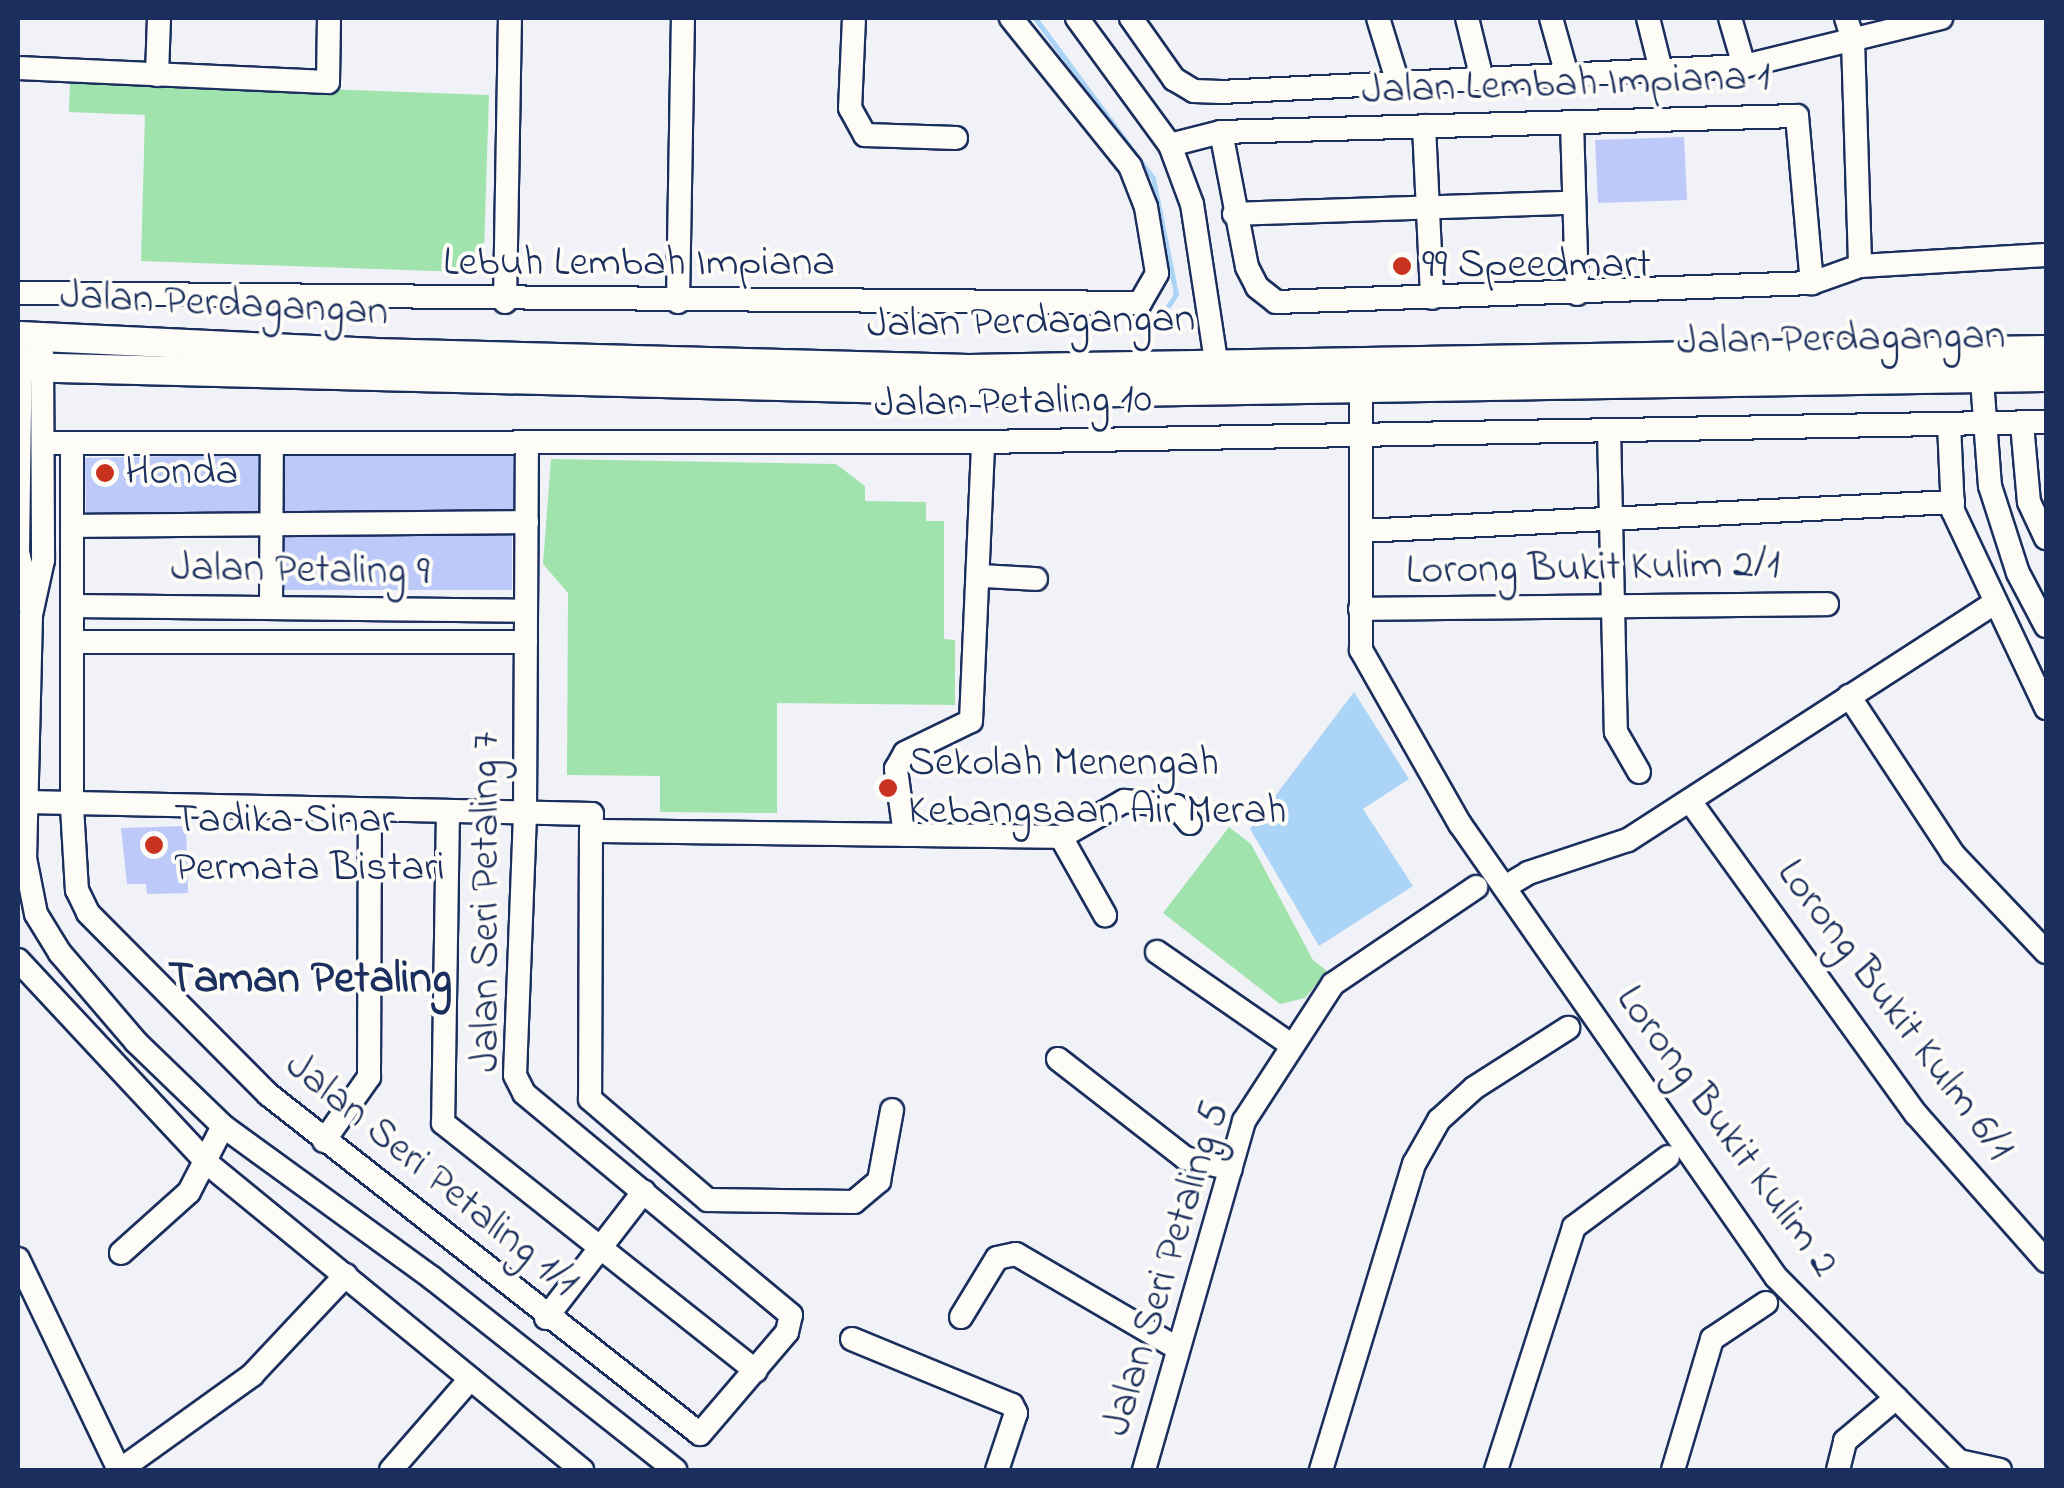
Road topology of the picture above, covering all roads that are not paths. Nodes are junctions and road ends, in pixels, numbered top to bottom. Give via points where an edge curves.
1 (160, 18) edge
2 (329, 18) edge
3 (510, 18) edge
4 (683, 18) edge
5 (854, 18) edge
6 (1011, 18) edge
7 (1077, 18) edge
8 (1133, 18) edge
9 (1378, 18) edge
10 (1466, 18) edge
11 (1552, 18) edge
12 (1648, 18) edge
13 (1730, 18) edge
14 (1941, 18) edge
15 (1849, 29) edge
16 (1744, 66) junction
17 (18, 68) edge
18 (1661, 70) junction
19 (157, 75) junction
20 (1567, 75) junction
21 (1482, 79) junction
22 (1398, 83) junction
23 (1572, 122) junction
24 (1424, 126) junction
25 (1220, 132) junction
26 (956, 138) dead end
27 (1170, 144) junction
28 (1574, 204) junction
29 (1429, 208) junction
30 (1234, 214) junction
31 (2046, 256) edge
32 (1860, 266) junction
33 (1812, 283) junction
34 (18, 293) edge
35 (1577, 294) junction
36 (1432, 298) junction
37 (504, 302) junction
38 (678, 302) junction
39 (26, 336) edge
40 (2046, 350) edge
41 (1216, 361) junction
42 (26, 367) edge
43 (2046, 378) edge
44 (1982, 380) junction
45 (1361, 390) junction
46 (2046, 422) edge
47 (1949, 424) junction
48 (1983, 424) junction
49 (2022, 424) junction
50 (1608, 430) junction
51 (1361, 435) junction
52 (983, 442) junction
53 (44, 443) junction
54 (527, 443) junction
55 (72, 444) junction
56 (272, 444) junction
57 (19, 453) edge
58 (1953, 502) junction
59 (2038, 502) edge
60 (1611, 517) junction
61 (526, 522) junction
62 (271, 524) junction
63 (72, 526) junction
64 (1361, 531) junction
65 (2046, 538) edge
66 (982, 576) junction
67 (1036, 580) dead end
68 (1827, 604) dead end
69 (1995, 604) junction
70 (72, 606) junction
71 (1613, 606) junction
72 (271, 608) junction
73 (1360, 610) junction
74 (526, 611) junction
75 (31, 615) junction
76 (2046, 626) edge
77 (73, 642) junction
78 (526, 642) junction
79 (1849, 696) junction
80 (2046, 708) edge
81 (1639, 772) dead end
82 (1690, 801) junction
83 (26, 802) junction
84 (72, 808) junction
85 (370, 810) junction
86 (448, 812) junction
87 (525, 812) junction
88 (1190, 823) dead end
89 (592, 831) junction
90 (905, 835) junction
91 (1061, 837) junction
92 (1476, 887) dead end
93 (1504, 888) junction
94 (1106, 915) dead end
95 (1158, 952) dead end
96 (2046, 952) edge
97 (18, 960) edge
98 (1568, 1028) dead end
99 (1290, 1044) junction
100 (1058, 1059) dead end
101 (892, 1110) dead end
102 (224, 1126) junction
103 (324, 1141) junction
104 (1668, 1158) dead end
105 (207, 1163) junction
106 (1231, 1169) junction
107 (644, 1191) junction
108 (598, 1250) junction
109 (121, 1252) dead end
110 (18, 1259) edge
111 (2046, 1261) edge
112 (346, 1276) junction
113 (26, 1300) edge
114 (780, 1300) joint
115 (1766, 1303) dead end
116 (962, 1317) dead end
117 (546, 1318) junction
118 (852, 1339) dead end
119 (1177, 1348) junction
120 (756, 1371) junction
121 (470, 1379) junction
122 (1896, 1398) junction
123 (119, 1470) edge
124 (391, 1470) edge
125 (582, 1470) edge
126 (675, 1470) edge
127 (998, 1470) edge
128 (1144, 1470) edge
129 (1321, 1470) edge
130 (1496, 1470) edge
131 (1673, 1470) edge
132 (1838, 1470) edge
133 (2000, 1470) edge

1 - 19 street
2 - 19 street via 328,82
3 - 37 street
4 - 38 street
5 - 26 street via 850,108 865,136
6 - 38 street, Lebuh Lembah Impiana via 1130,166 1146,207 1157,273 1140,302
7 - 27 street
8 - 22 street via 1174,79 1194,91
9 - 22 street
10 - 21 street
11 - 20 street
12 - 18 street
13 - 16 street
14 - 15 street
15 - 16 street
15 - 32 street
16 - 18 street
17 - 19 street
18 - 20 street
20 - 21 street
21 - 22 street
23 - 24 street, Jalan Lembah Impiana 1
23 - 28 street
23 - 33 street, Jalan Lembah Impiana 1 via 1797,116
24 - 25 street, Jalan Lembah Impiana 1
24 - 29 street
25 - 27 street, Jalan Lembah Impiana 1
25 - 30 street
27 - 41 street via 1192,204
28 - 29 street
28 - 35 street
29 - 30 street
29 - 36 street
30 - 36 street via 1247,267 1266,298
31 - 32 street
32 - 33 street
33 - 35 street
34 - 37 street, Lebuh Lembah Impiana
35 - 36 street
37 - 38 street, Lebuh Lembah Impiana
39 - 41 main road, Jalan Perdagangan via 970,369
39 - 42 street
40 - 41 main road, Jalan Perdagangan
42 - 45 main road, Jalan Perdagangan via 1063,393
42 - 53 street
42 - 57 street
43 - 44 main road, Jalan Perdagangan
44 - 45 main road, Jalan Perdagangan
44 - 48 street
45 - 51 street, Lorong Bukit Kulim 2
46 - 49 street, Jalan Petaling 10
47 - 48 street, Jalan Petaling 10
47 - 50 street, Jalan Petaling 10
47 - 58 street
48 - 49 street, Jalan Petaling 10
48 - 76 street via 1990,486 2018,573
49 - 59 street
50 - 51 street, Jalan Petaling 10
50 - 60 street
51 - 52 street, Jalan Petaling 10
51 - 64 street, Lorong Bukit Kulim 2
52 - 54 street, Jalan Petaling 10
52 - 66 street
53 - 55 street, Jalan Petaling 10
53 - 75 street via 43,560
54 - 56 street, Jalan Petaling 10
54 - 61 street, Jalan Seri Petaling 7
55 - 56 street, Jalan Petaling 10
55 - 63 street, Jalan Seri Petaling 1/1
56 - 62 street
57 - 75 street via 18,552
58 - 60 street
58 - 69 street
59 - 65 street
60 - 64 street
60 - 71 street
61 - 62 street
61 - 74 street, Jalan Seri Petaling 7
62 - 63 street
62 - 72 street
63 - 70 street, Jalan Seri Petaling 1/1
64 - 73 street, Lorong Bukit Kulim 2
66 - 67 street
66 - 90 street via 971,721 905,752 896,769
68 - 71 street, Lorong Bukit Kulim 2/1
69 - 79 street
69 - 80 street
70 - 72 street, Jalan Petaling 9
70 - 77 street, Jalan Seri Petaling 1/1
71 - 73 street, Lorong Bukit Kulim 2/1
71 - 81 street via 1616,732
72 - 74 street, Jalan Petaling 9
73 - 93 street, Lorong Bukit Kulim 2 via 1360,650
74 - 78 street, Jalan Seri Petaling 7
75 - 83 street
77 - 78 street
77 - 84 street, Jalan Seri Petaling 1/1
78 - 87 street, Jalan Seri Petaling 7
79 - 82 street
79 - 96 street via 1953,854
82 - 93 street via 1628,840 1528,873
82 - 111 street, Lorong Bukit Kulm 6/1 via 1916,1114
83 - 84 street
83 - 102 street via 27,883 60,953 136,1042
84 - 85 street
84 - 103 street, Jalan Seri Petaling 1/1 via 77,890 88,913 268,1095
85 - 86 street
85 - 103 street via 368,1077
86 - 87 street
86 - 108 street via 443,1123
87 - 89 street via 592,814
87 - 107 street, Jalan Seri Petaling 7 via 518,1084
88 - 91 street via 1176,806 1124,801
89 - 90 street
89 - 101 street via 590,1099 708,1200 854,1202 880,1181
90 - 91 street
91 - 94 street
92 - 99 street, Jalan Seri Petaling 5 via 1332,984
93 - 122 street, Lorong Bukit Kulim 2 via 1776,1276
95 - 99 street
97 - 105 street
98 - 129 street via 1474,1088 1439,1120 1414,1164
99 - 106 street, Jalan Seri Petaling 5 via 1244,1121
100 - 106 street via 1185,1158
102 - 105 street
102 - 126 street via 432,1278
103 - 117 street, Jalan Seri Petaling 1/1
104 - 130 street via 1574,1227
105 - 109 street via 164,1220
105 - 112 street
106 - 119 street, Jalan Seri Petaling 5
107 - 108 street
107 - 114 street, Jalan Seri Petaling 7
108 - 117 street
108 - 120 street
110 - 113 street
112 - 121 street
112 - 123 street via 252,1375
113 - 123 street
114 - 120 street, Jalan Seri Petaling 1/1 via 791,1321
115 - 131 street via 1712,1339
116 - 119 street via 997,1258 1016,1254
117 - 120 street, Jalan Seri Petaling 1/1 via 693,1433 706,1429
118 - 127 street via 1012,1405 1016,1412
119 - 128 street, Jalan Seri Petaling 5
121 - 124 street
121 - 125 street
122 - 132 street via 1845,1442
122 - 133 street, Lorong Bukit Kulim 2 via 1959,1462

